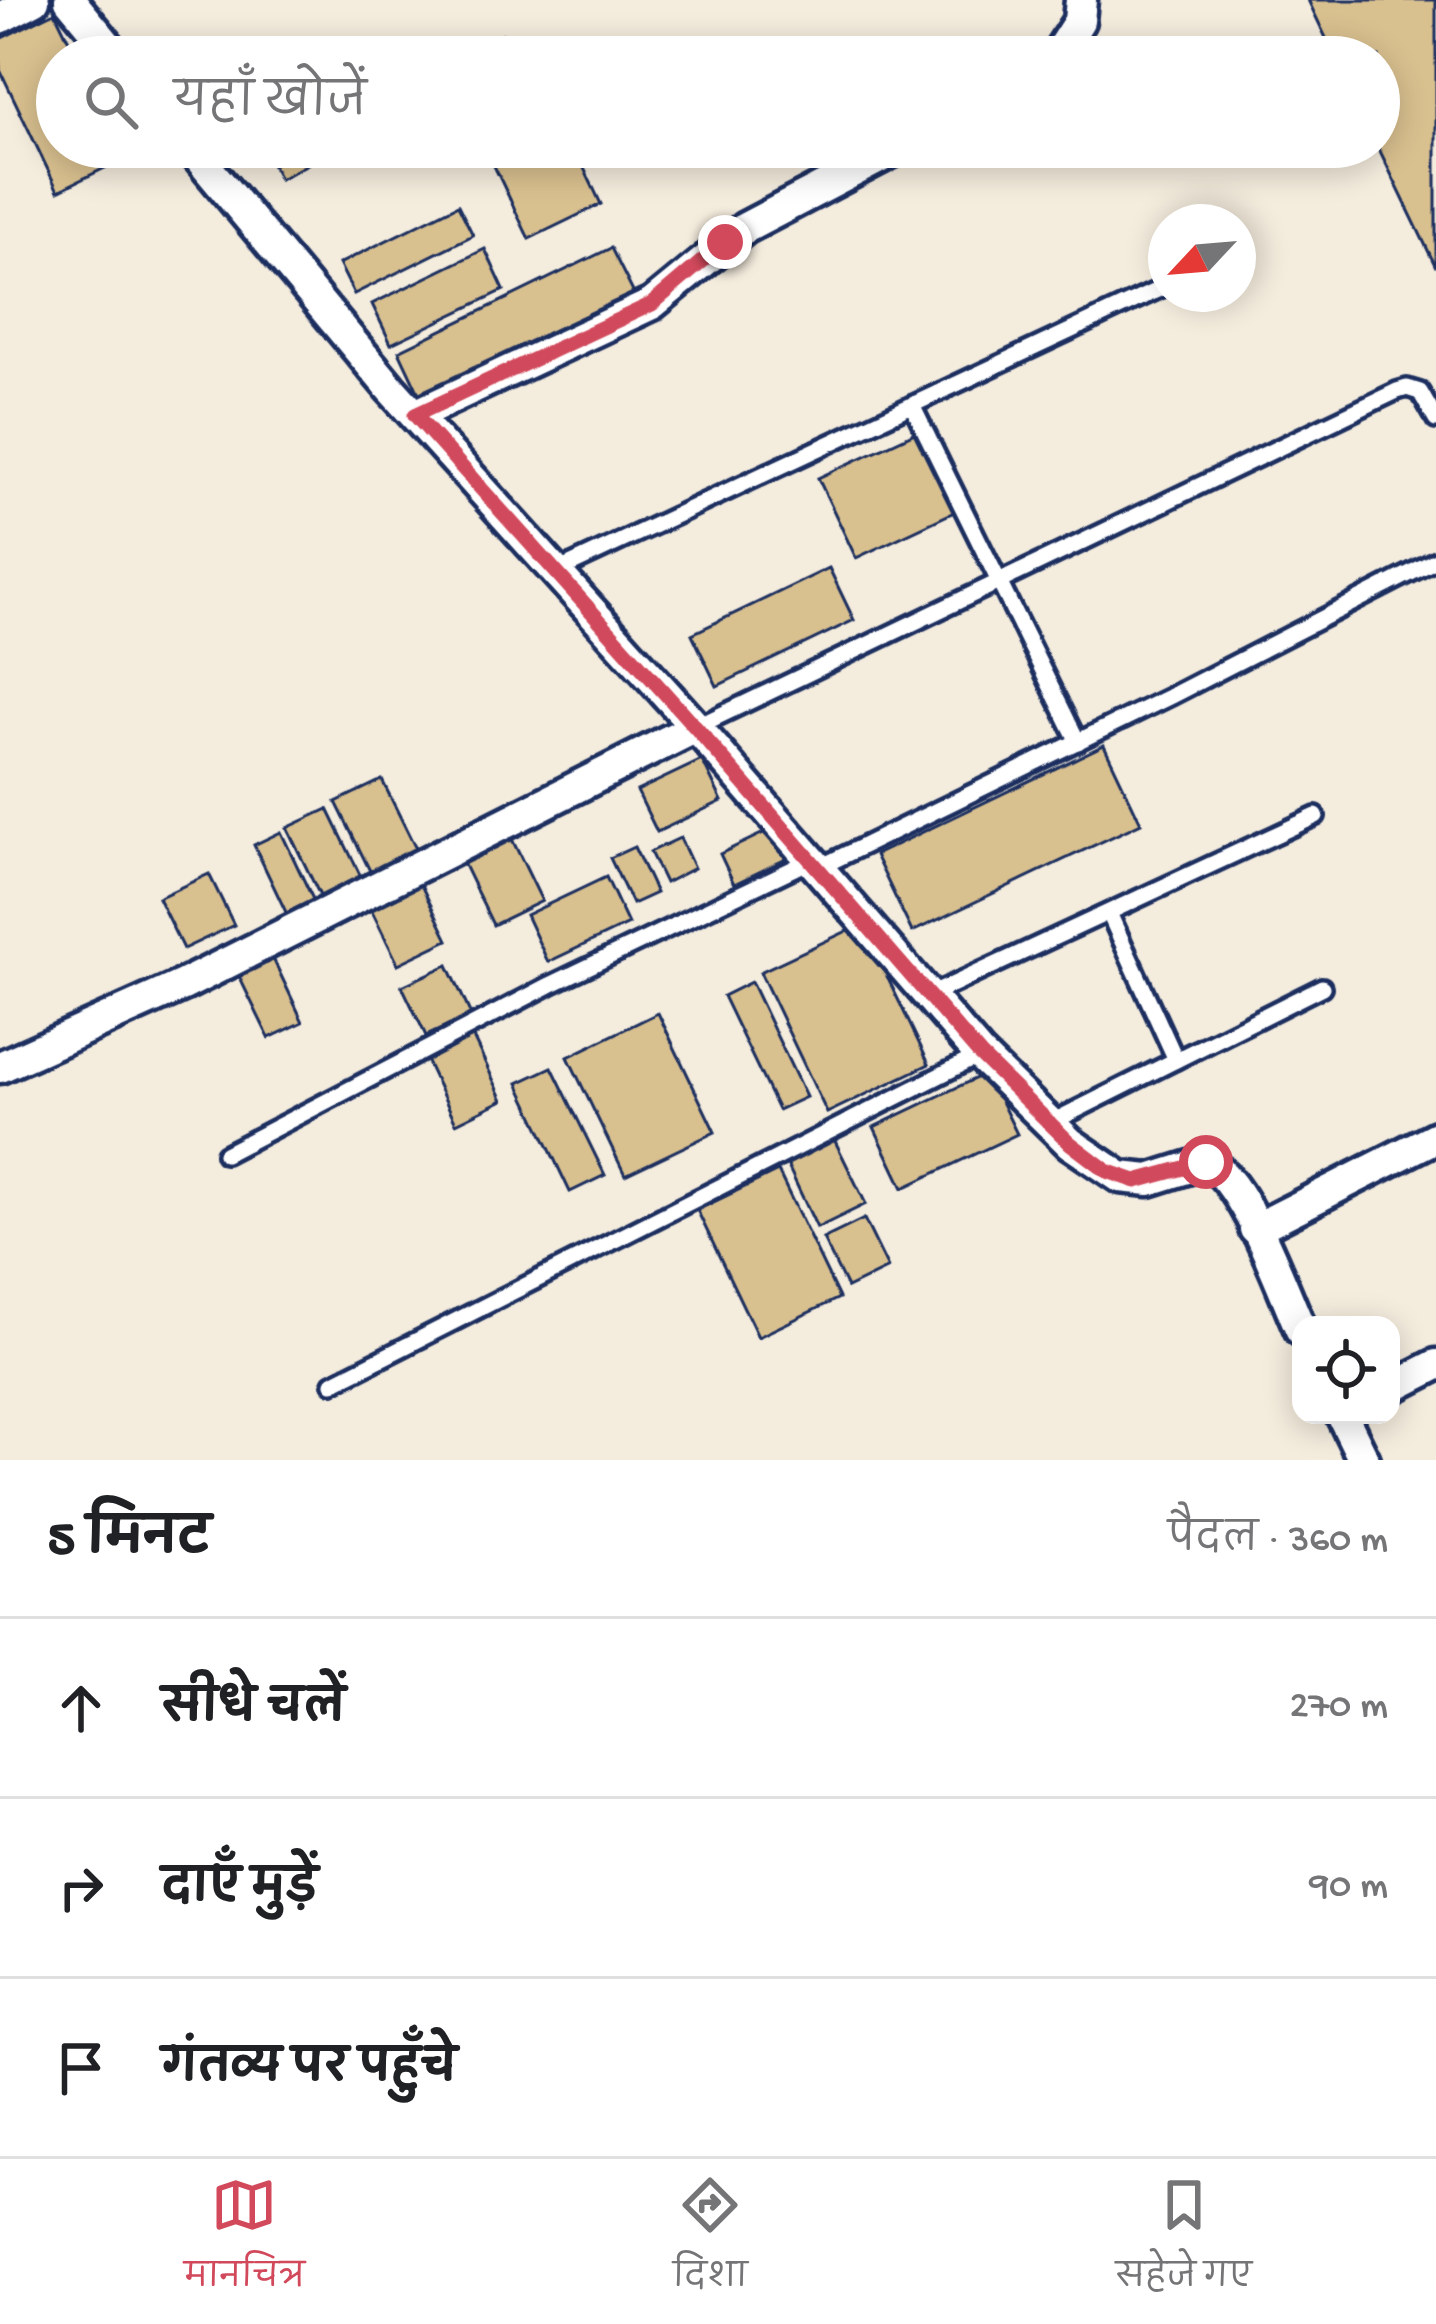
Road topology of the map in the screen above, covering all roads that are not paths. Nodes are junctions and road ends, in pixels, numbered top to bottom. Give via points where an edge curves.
1 (34, 0) edge
2 (70, 0) edge
3 (1081, 0) edge
4 (0, 18) edge
5 (100, 36) edge
6 (1069, 36) edge
7 (208, 168) edge
8 (861, 168) edge
9 (1148, 294) edge
10 (912, 405) junction
11 (415, 415) junction
12 (1436, 421) edge
13 (1436, 560) edge
14 (555, 572) junction
15 (1000, 582) junction
16 (696, 728) junction
17 (1078, 742) junction
18 (1316, 816) dead end
19 (812, 865) junction
20 (1109, 913) junction
21 (1322, 987) dead end
22 (928, 996) junction
23 (980, 1055) junction
24 (1176, 1060) junction
25 (0, 1067) edge
26 (1050, 1123) junction
27 (1436, 1137) edge
28 (225, 1154) dead end
29 (1255, 1228) junction
30 (1295, 1316) edge
31 (1436, 1365) edge
32 (333, 1383) dead end
33 (1400, 1383) edge
34 (1346, 1424) edge
35 (1364, 1460) edge

1 - 4 street
2 - 5 street
3 - 6 street
7 - 11 street
8 - 11 street via 745,228 652,304
9 - 10 lane
10 - 14 lane
10 - 15 lane
11 - 14 street
12 - 15 lane via 1420,392 1397,391
13 - 17 lane
14 - 16 street
15 - 16 lane
15 - 17 lane
16 - 19 street
16 - 25 street via 183,985
17 - 19 lane
18 - 20 lane
19 - 22 street
19 - 28 lane via 550,985
20 - 22 lane
20 - 24 lane
21 - 24 lane
22 - 23 street
23 - 26 street
23 - 32 lane
24 - 26 lane
26 - 29 street via 1120,1178 1214,1165
27 - 29 street
29 - 30 street
31 - 33 street
34 - 35 street

